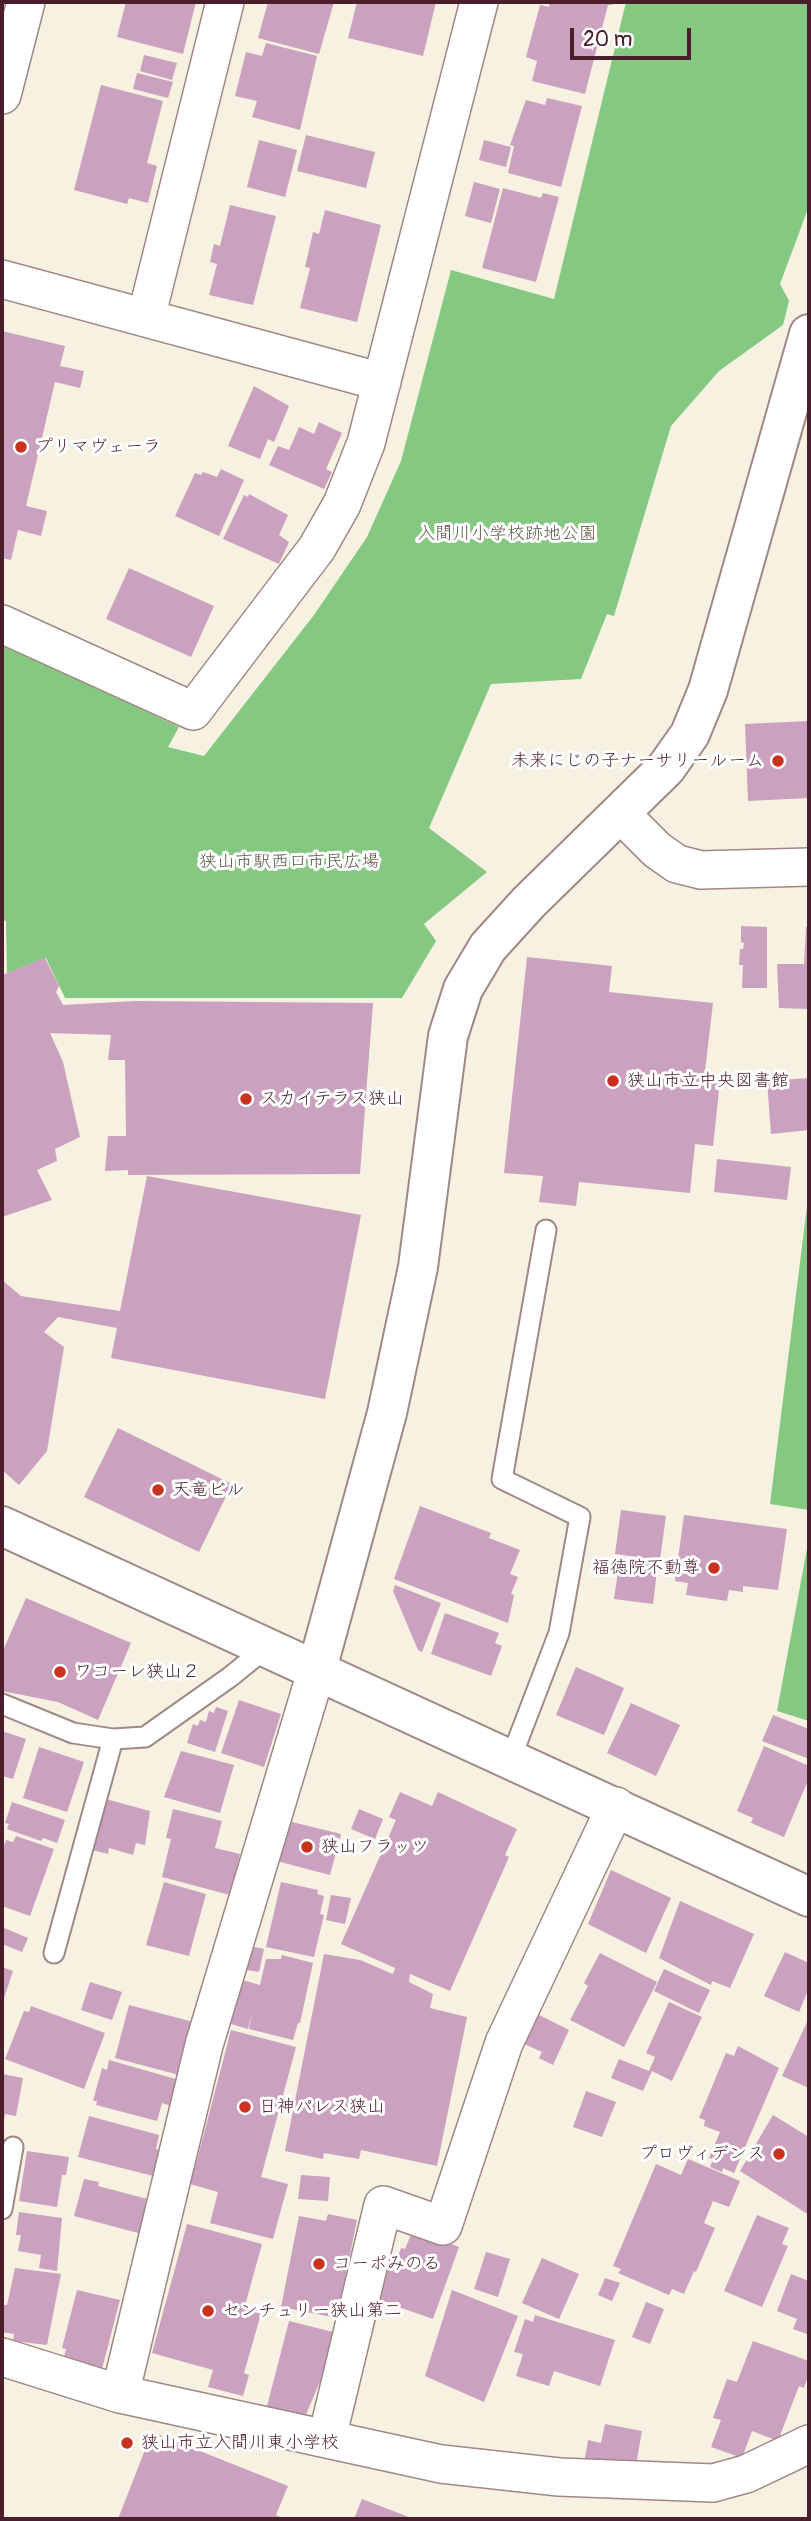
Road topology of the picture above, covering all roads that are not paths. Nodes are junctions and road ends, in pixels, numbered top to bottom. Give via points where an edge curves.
1 (26, 2) edge
2 (225, 2) edge
3 (479, 2) edge
4 (2, 95) edge
5 (2, 279) edge
6 (146, 318) junction
7 (809, 334) edge
8 (382, 382) junction
9 (2, 624) edge
10 (620, 813) junction
11 (809, 867) edge
12 (546, 1230) dead end
13 (2, 1526) edge
14 (267, 1647) junction
15 (317, 1669) junction
16 (2, 1704) edge
17 (113, 1739) junction
18 (511, 1758) junction
19 (616, 1806) junction
20 (809, 1897) edge
21 (54, 1952) dead end
22 (13, 2147) dead end
23 (2, 2209) edge
24 (2, 2357) edge
25 (120, 2394) junction
26 (327, 2438) junction
27 (809, 2444) edge

1 - 4 street
2 - 6 street
3 - 8 street
5 - 6 street
6 - 8 street
7 - 10 street via 708,690 690,734 666,768
8 - 9 street via 366,443 342,504 317,548 192,711
10 - 11 street via 677,864 701,870
10 - 15 street via 488,947 463,989 448,1035 418,1267 387,1413
12 - 18 lane via 502,1479 580,1517 559,1633
13 - 14 street
14 - 15 street
14 - 17 lane via 145,1737
15 - 18 street
15 - 25 street via 204,2045
16 - 17 lane via 73,1733
17 - 21 lane
18 - 19 street
19 - 20 street
19 - 26 street via 504,2043 443,2226 383,2205
22 - 23 lane
24 - 25 street
25 - 26 street
26 - 27 street via 440,2463 652,2483 713,2483 746,2474

